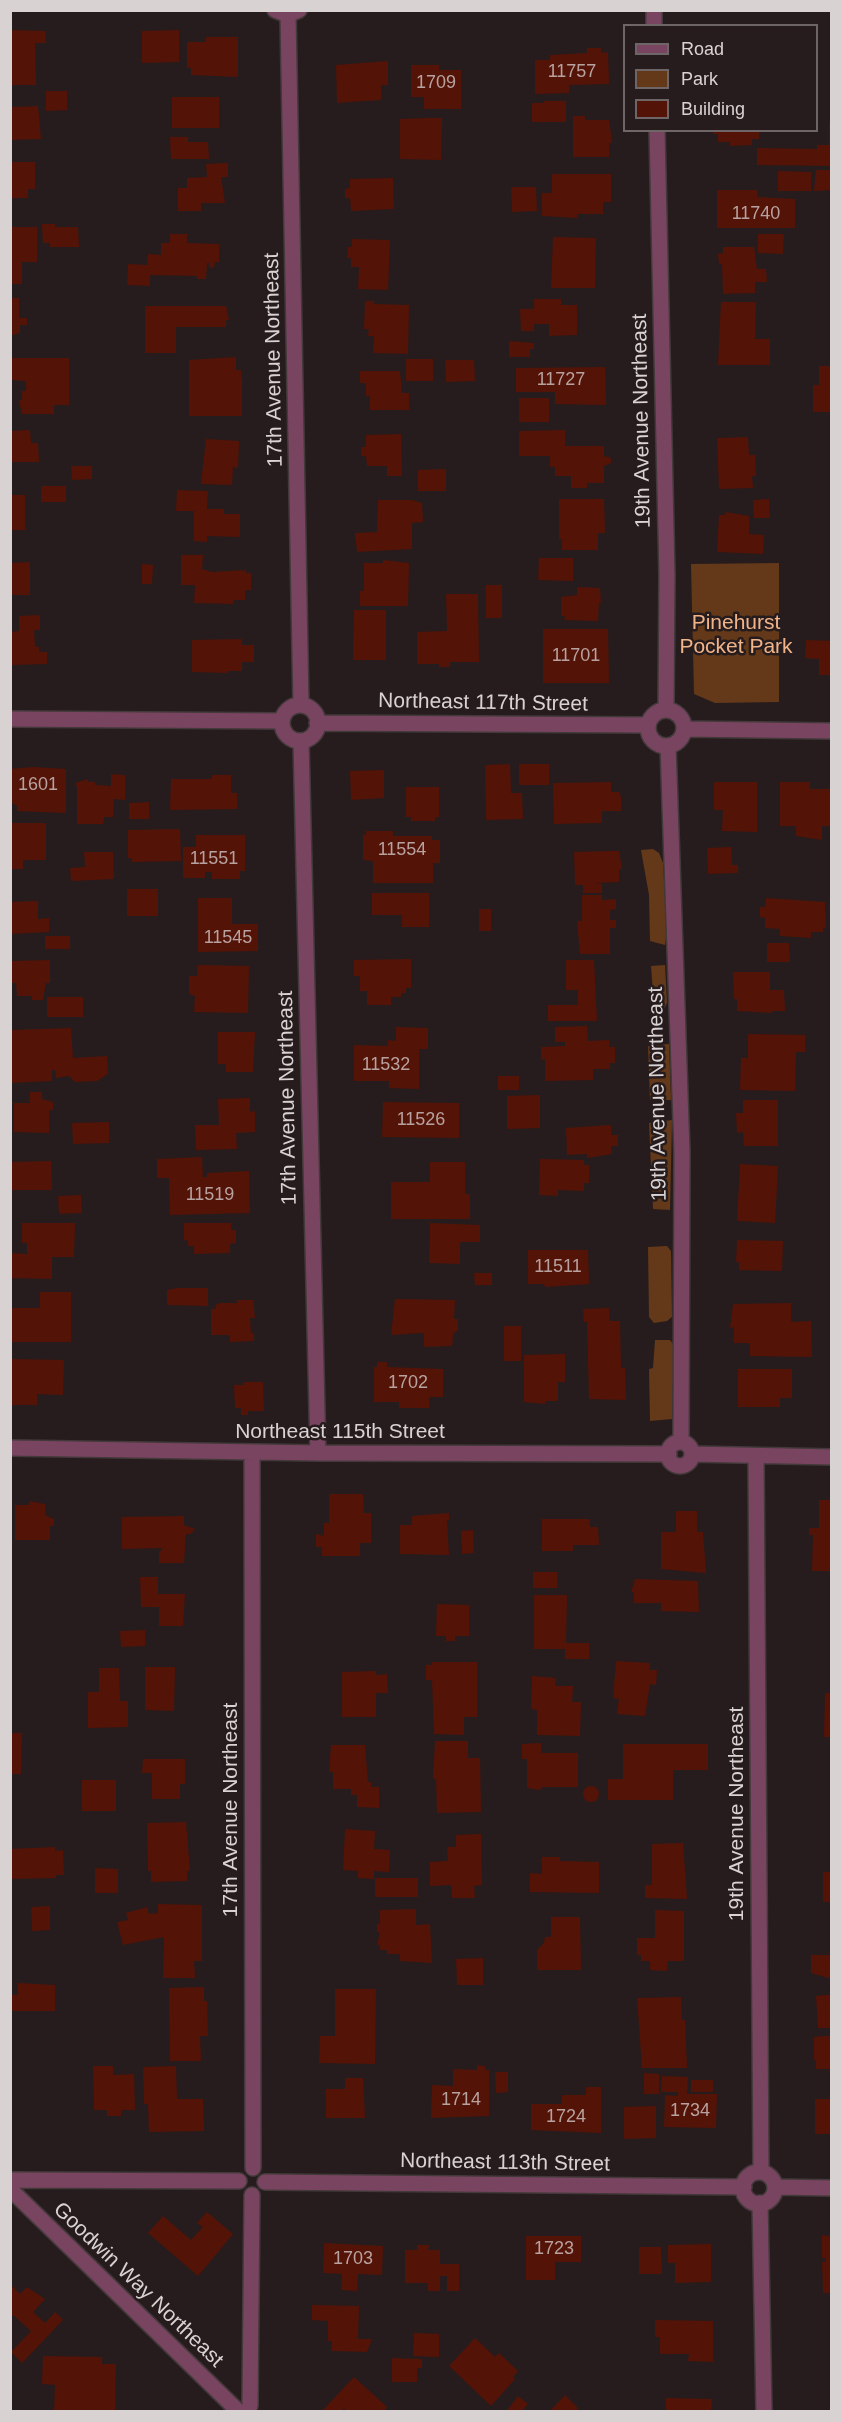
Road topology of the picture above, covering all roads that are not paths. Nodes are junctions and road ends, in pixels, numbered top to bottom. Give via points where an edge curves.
1 (287, 12) edge
2 (657, 132) edge
3 (301, 705) junction
4 (666, 710) junction
5 (10, 719) edge
6 (282, 721) junction
7 (317, 723) junction
8 (648, 725) junction
9 (684, 729) junction
10 (831, 731) edge
11 (301, 741) junction
12 (668, 746) junction
13 (681, 1442) junction
14 (10, 1448) edge
15 (252, 1452) junction
16 (318, 1453) junction
17 (669, 1454) junction
18 (692, 1454) junction
19 (756, 1456) junction
20 (831, 1457) edge
21 (253, 2168) junction
22 (761, 2172) junction
23 (11, 2181) edge
24 (239, 2181) junction
25 (266, 2182) junction
26 (744, 2187) junction
27 (775, 2187) junction
28 (831, 2188) edge
29 (252, 2195) junction
30 (760, 2203) junction
31 (246, 2410) edge
32 (764, 2412) edge

1 - 3 street, 17th Avenue Northeast
2 - 4 street, 19th Avenue Northeast via 667,575
3 - 6 street via 290,707
3 - 7 street via 312,710
4 - 8 street via 653,715
4 - 9 street via 680,716
5 - 6 street
6 - 11 street via 286,735
7 - 8 street, Northeast 117th Street
7 - 11 street via 312,736
8 - 12 street via 653,741
9 - 10 street
9 - 12 street via 680,739
11 - 16 street, 17th Avenue Northeast
12 - 13 street, 19th Avenue Northeast via 682,1152
13 - 17 street via 672,1445
13 - 18 street via 690,1446
14 - 15 street, Northeast 115th Street
15 - 16 street, Northeast 115th Street
15 - 21 street, 17th Avenue Northeast
16 - 17 street, Northeast 115th Street
17 - 18 street via 680,1466 687,1464
18 - 19 street
19 - 20 street
19 - 22 street, 19th Avenue Northeast
21 - 24 street via 243,2172
21 - 25 street via 263,2174
22 - 26 street via 749,2176
22 - 27 street via 769,2175
23 - 24 street
23 - 31 street, Goodwin Way Northeast
24 - 29 street via 243,2191
25 - 26 street, Northeast 113th Street
25 - 29 street via 262,2190
26 - 30 street via 748,2198
27 - 28 street
27 - 30 street via 771,2198
29 - 31 street
30 - 32 street

